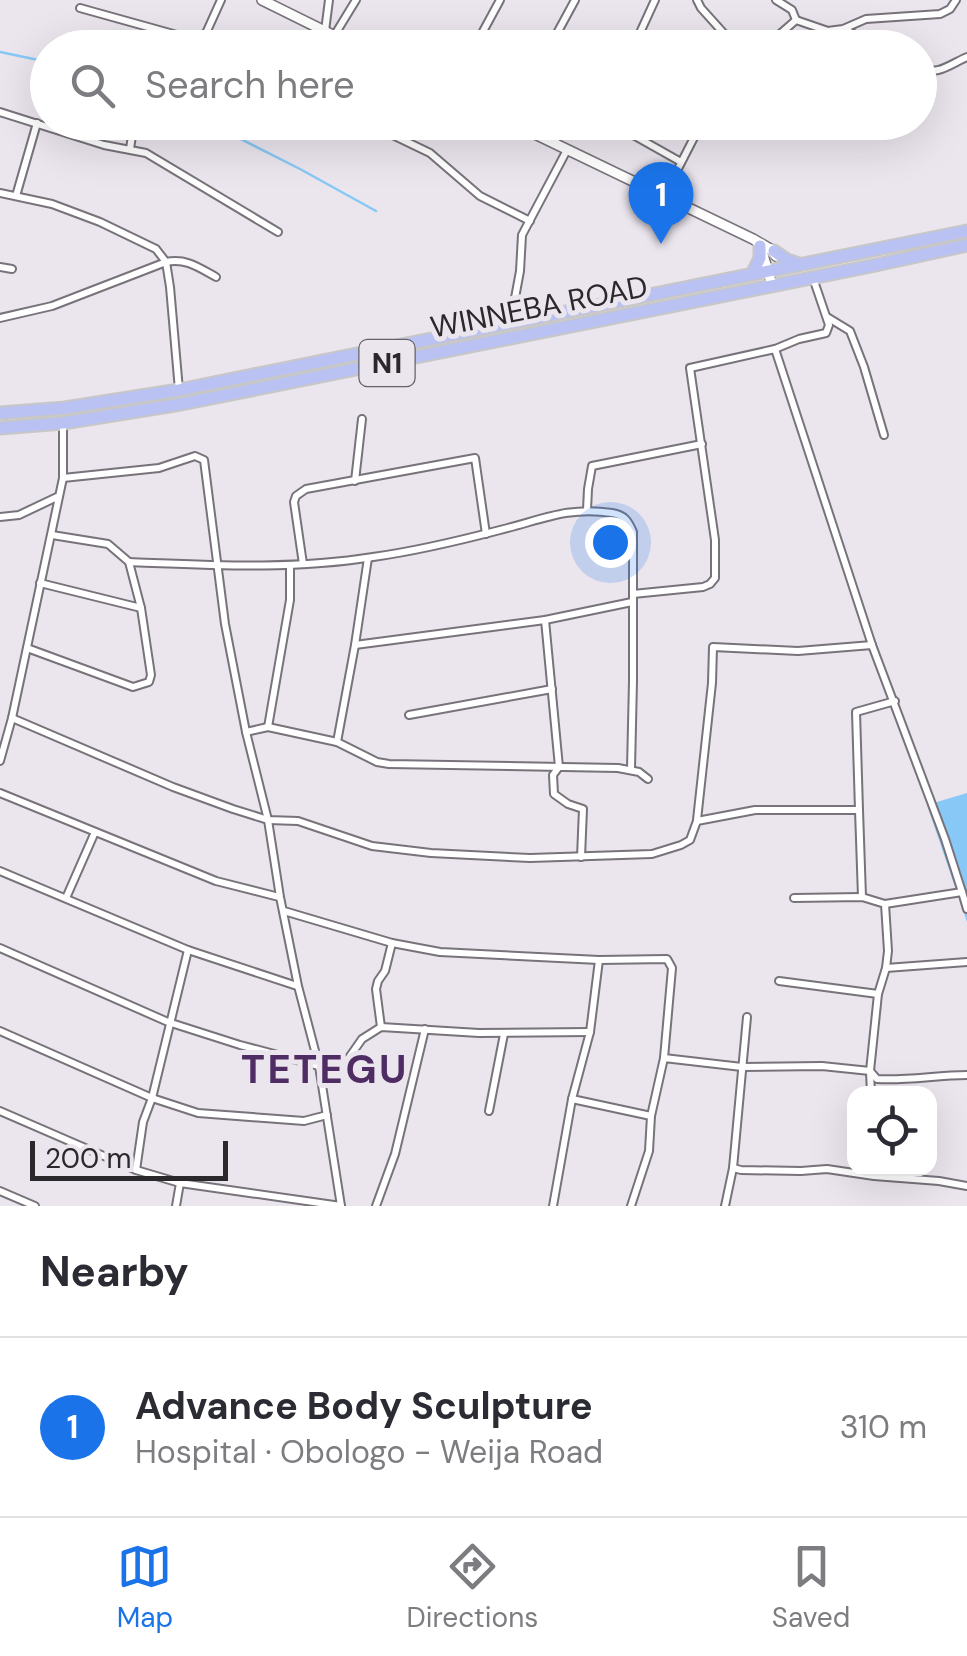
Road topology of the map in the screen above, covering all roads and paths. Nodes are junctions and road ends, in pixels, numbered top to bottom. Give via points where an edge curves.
1 (221, 0) edge
2 (262, 0) edge
3 (329, 0) edge
4 (356, 0) edge
5 (500, 0) edge
6 (575, 0) edge
7 (655, 0) edge
8 (697, 0) edge
9 (776, 0) edge
10 (956, 0) edge
11 (80, 8) dead end
12 (796, 20) junction
13 (843, 29) joint
14 (156, 30) edge
15 (207, 30) edge
16 (324, 30) edge
17 (330, 30) edge
18 (332, 30) edge
19 (484, 30) edge
20 (559, 30) edge
21 (641, 30) edge
22 (720, 30) edge
23 (785, 30) edge
24 (967, 57) edge
25 (937, 71) edge
26 (0, 112) edge
27 (30, 120) edge
28 (32, 140) edge
29 (92, 140) edge
30 (131, 140) edge
31 (404, 140) edge
32 (545, 140) edge
33 (555, 140) edge
34 (642, 140) edge
35 (693, 140) edge
36 (553, 144) junction
37 (130, 149) junction
38 (567, 150) junction
39 (681, 162) junction
40 (0, 193) edge
41 (16, 196) junction
42 (664, 196) junction
43 (530, 220) junction
44 (967, 231) edge
45 (278, 232) dead end
46 (759, 244) junction
47 (967, 244) edge
48 (774, 252) junction
49 (166, 262) junction
50 (804, 264) junction
51 (0, 268) edge
52 (12, 270) dead end
53 (774, 270) junction
54 (752, 274) junction
55 (216, 277) dead end
56 (814, 278) junction
57 (778, 284) junction
58 (548, 314) junction
59 (826, 317) junction
60 (0, 318) edge
61 (518, 321) junction
62 (552, 330) junction
63 (775, 349) junction
64 (179, 390) junction
65 (0, 414) edge
66 (362, 419) dead end
67 (62, 423) junction
68 (0, 428) edge
69 (884, 435) dead end
70 (702, 444) junction
71 (63, 478) junction
72 (354, 481) junction
73 (58, 497) junction
74 (587, 510) junction
75 (0, 517) edge
76 (486, 534) junction
77 (52, 535) junction
78 (368, 558) junction
79 (129, 562) junction
80 (303, 564) junction
81 (217, 566) junction
82 (290, 566) junction
83 (40, 582) junction
84 (632, 598) junction
85 (141, 608) junction
86 (545, 620) junction
87 (355, 645) junction
88 (872, 645) junction
89 (27, 648) junction
90 (552, 689) junction
91 (895, 701) junction
92 (408, 715) dead end
93 (12, 718) junction
94 (268, 727) junction
95 (246, 732) junction
96 (337, 742) junction
97 (0, 761) edge
98 (558, 767) junction
99 (631, 769) junction
100 (648, 780) dead end
101 (0, 793) edge
102 (859, 810) junction
103 (268, 820) junction
104 (697, 820) junction
105 (95, 832) junction
106 (581, 857) junction
107 (0, 871) edge
108 (962, 892) junction
109 (280, 897) junction
110 (862, 897) junction
111 (66, 898) junction
112 (794, 898) dead end
113 (885, 904) junction
114 (967, 909) edge
115 (284, 911) junction
116 (392, 943) junction
117 (0, 948) edge
118 (188, 950) junction
119 (599, 960) junction
120 (967, 962) edge
121 (886, 968) junction
122 (780, 981) dead end
123 (298, 986) junction
124 (878, 994) junction
125 (747, 1017) dead end
126 (168, 1022) junction
127 (381, 1027) junction
128 (425, 1029) junction
129 (0, 1030) edge
130 (590, 1032) junction
131 (504, 1034) junction
132 (664, 1058) junction
133 (319, 1066) junction
134 (742, 1067) junction
135 (870, 1071) junction
136 (967, 1075) edge
137 (871, 1086) edge
138 (152, 1098) junction
139 (572, 1100) junction
140 (488, 1111) dead end
141 (0, 1112) edge
142 (327, 1115) junction
143 (651, 1116) junction
144 (733, 1168) junction
145 (136, 1170) junction
146 (847, 1170) edge
147 (903, 1176) edge
148 (180, 1183) junction
149 (967, 1186) edge
150 (0, 1191) edge
151 (35, 1206) edge
152 (176, 1206) edge
153 (341, 1206) edge
154 (376, 1206) edge
155 (554, 1206) edge
156 (631, 1206) edge
157 (726, 1206) edge

1 - 15 street
2 - 16 street
3 - 17 street
4 - 18 street
5 - 19 street
6 - 20 street
7 - 21 street
8 - 22 street
9 - 12 street
10 - 13 street via 940,14 866,19
11 - 14 street
12 - 13 street via 821,30
12 - 23 street
24 - 25 street
26 - 27 street
28 - 41 street
29 - 37 street
30 - 37 street
31 - 43 street via 480,196
32 - 36 street
33 - 36 street
34 - 39 street
35 - 39 street
36 - 38 street
37 - 45 street
38 - 42 street
38 - 43 street
39 - 42 street
40 - 41 street
41 - 49 street via 100,222 156,249
42 - 46 street
43 - 61 street via 521,240
44 - 50 highway, WINNEBA ROAD / N1
46 - 48 street
46 - 53 street
46 - 54 highway
47 - 56 highway, WINNEBA ROAD / N1
48 - 50 highway
48 - 53 street
49 - 55 street via 190,262
49 - 60 street via 52,306
49 - 64 street
50 - 53 highway, WINNEBA ROAD / N1
51 - 52 street
53 - 54 highway, WINNEBA ROAD / N1
53 - 57 street
54 - 58 highway, WINNEBA ROAD / N1
56 - 57 highway, WINNEBA ROAD / N1
56 - 59 street
57 - 62 highway, WINNEBA ROAD / N1
58 - 61 highway, WINNEBA ROAD / N1
58 - 62 highway
59 - 63 street via 826,333
59 - 69 street via 850,331
61 - 64 highway, WINNEBA ROAD / N1
62 - 67 highway, WINNEBA ROAD / N1
63 - 70 street via 690,368
63 - 88 street
64 - 65 highway, WINNEBA ROAD / N1
66 - 72 street
67 - 68 highway, WINNEBA ROAD / N1
67 - 71 street
70 - 74 street via 592,466
70 - 84 street via 715,578 703,587
71 - 73 street
71 - 81 street via 200,457
72 - 76 street via 475,458
72 - 80 street via 296,496
73 - 75 street
73 - 77 street
74 - 76 street
74 - 84 street via 629,522
76 - 78 street
77 - 79 street via 108,544
77 - 83 street
78 - 80 street
78 - 87 street
79 - 81 street
79 - 85 street
80 - 82 street
81 - 82 street
81 - 95 street
82 - 94 street
83 - 85 street
83 - 89 street
84 - 86 street
84 - 99 street
85 - 89 street via 151,675 142,686
86 - 87 street
86 - 90 street
87 - 96 street
88 - 91 street
88 - 104 street via 798,651 713,647
89 - 93 street
90 - 92 street
90 - 98 street
91 - 102 street via 856,712
91 - 108 street
93 - 97 street
93 - 103 street
94 - 95 street
94 - 96 street
95 - 103 street
96 - 98 street via 389,764
98 - 99 street
98 - 106 street via 554,794 582,809
99 - 100 street
101 - 105 street
102 - 104 street via 756,810
102 - 110 street
103 - 106 street via 298,821 372,846
103 - 109 street
104 - 106 street via 682,846
105 - 109 street via 216,881
105 - 111 street
107 - 111 street
108 - 113 street
108 - 114 street
109 - 115 street
110 - 112 street
110 - 113 street
111 - 118 street
113 - 121 street
115 - 116 street
115 - 123 street
116 - 119 street via 467,955
116 - 127 street via 377,985
117 - 126 street
118 - 123 street
118 - 126 street
119 - 130 street
119 - 132 street via 671,962
120 - 121 street
121 - 124 street
122 - 124 street
123 - 133 street
124 - 135 street
125 - 134 street
126 - 133 street
126 - 138 street
127 - 128 street
127 - 133 street via 348,1058
128 - 131 street
128 - 154 street
129 - 138 street
130 - 131 street
130 - 139 street
131 - 140 street
132 - 134 street
132 - 143 street
133 - 142 street
134 - 135 street
134 - 144 street
135 - 136 street via 890,1080
135 - 137 street
138 - 142 street via 235,1117 304,1121
138 - 145 street
139 - 143 street
139 - 155 street
141 - 145 street
142 - 153 street
143 - 156 street via 649,1151
144 - 146 street
144 - 157 street
145 - 148 street
147 - 149 street
148 - 152 street
148 - 153 street
150 - 151 street

